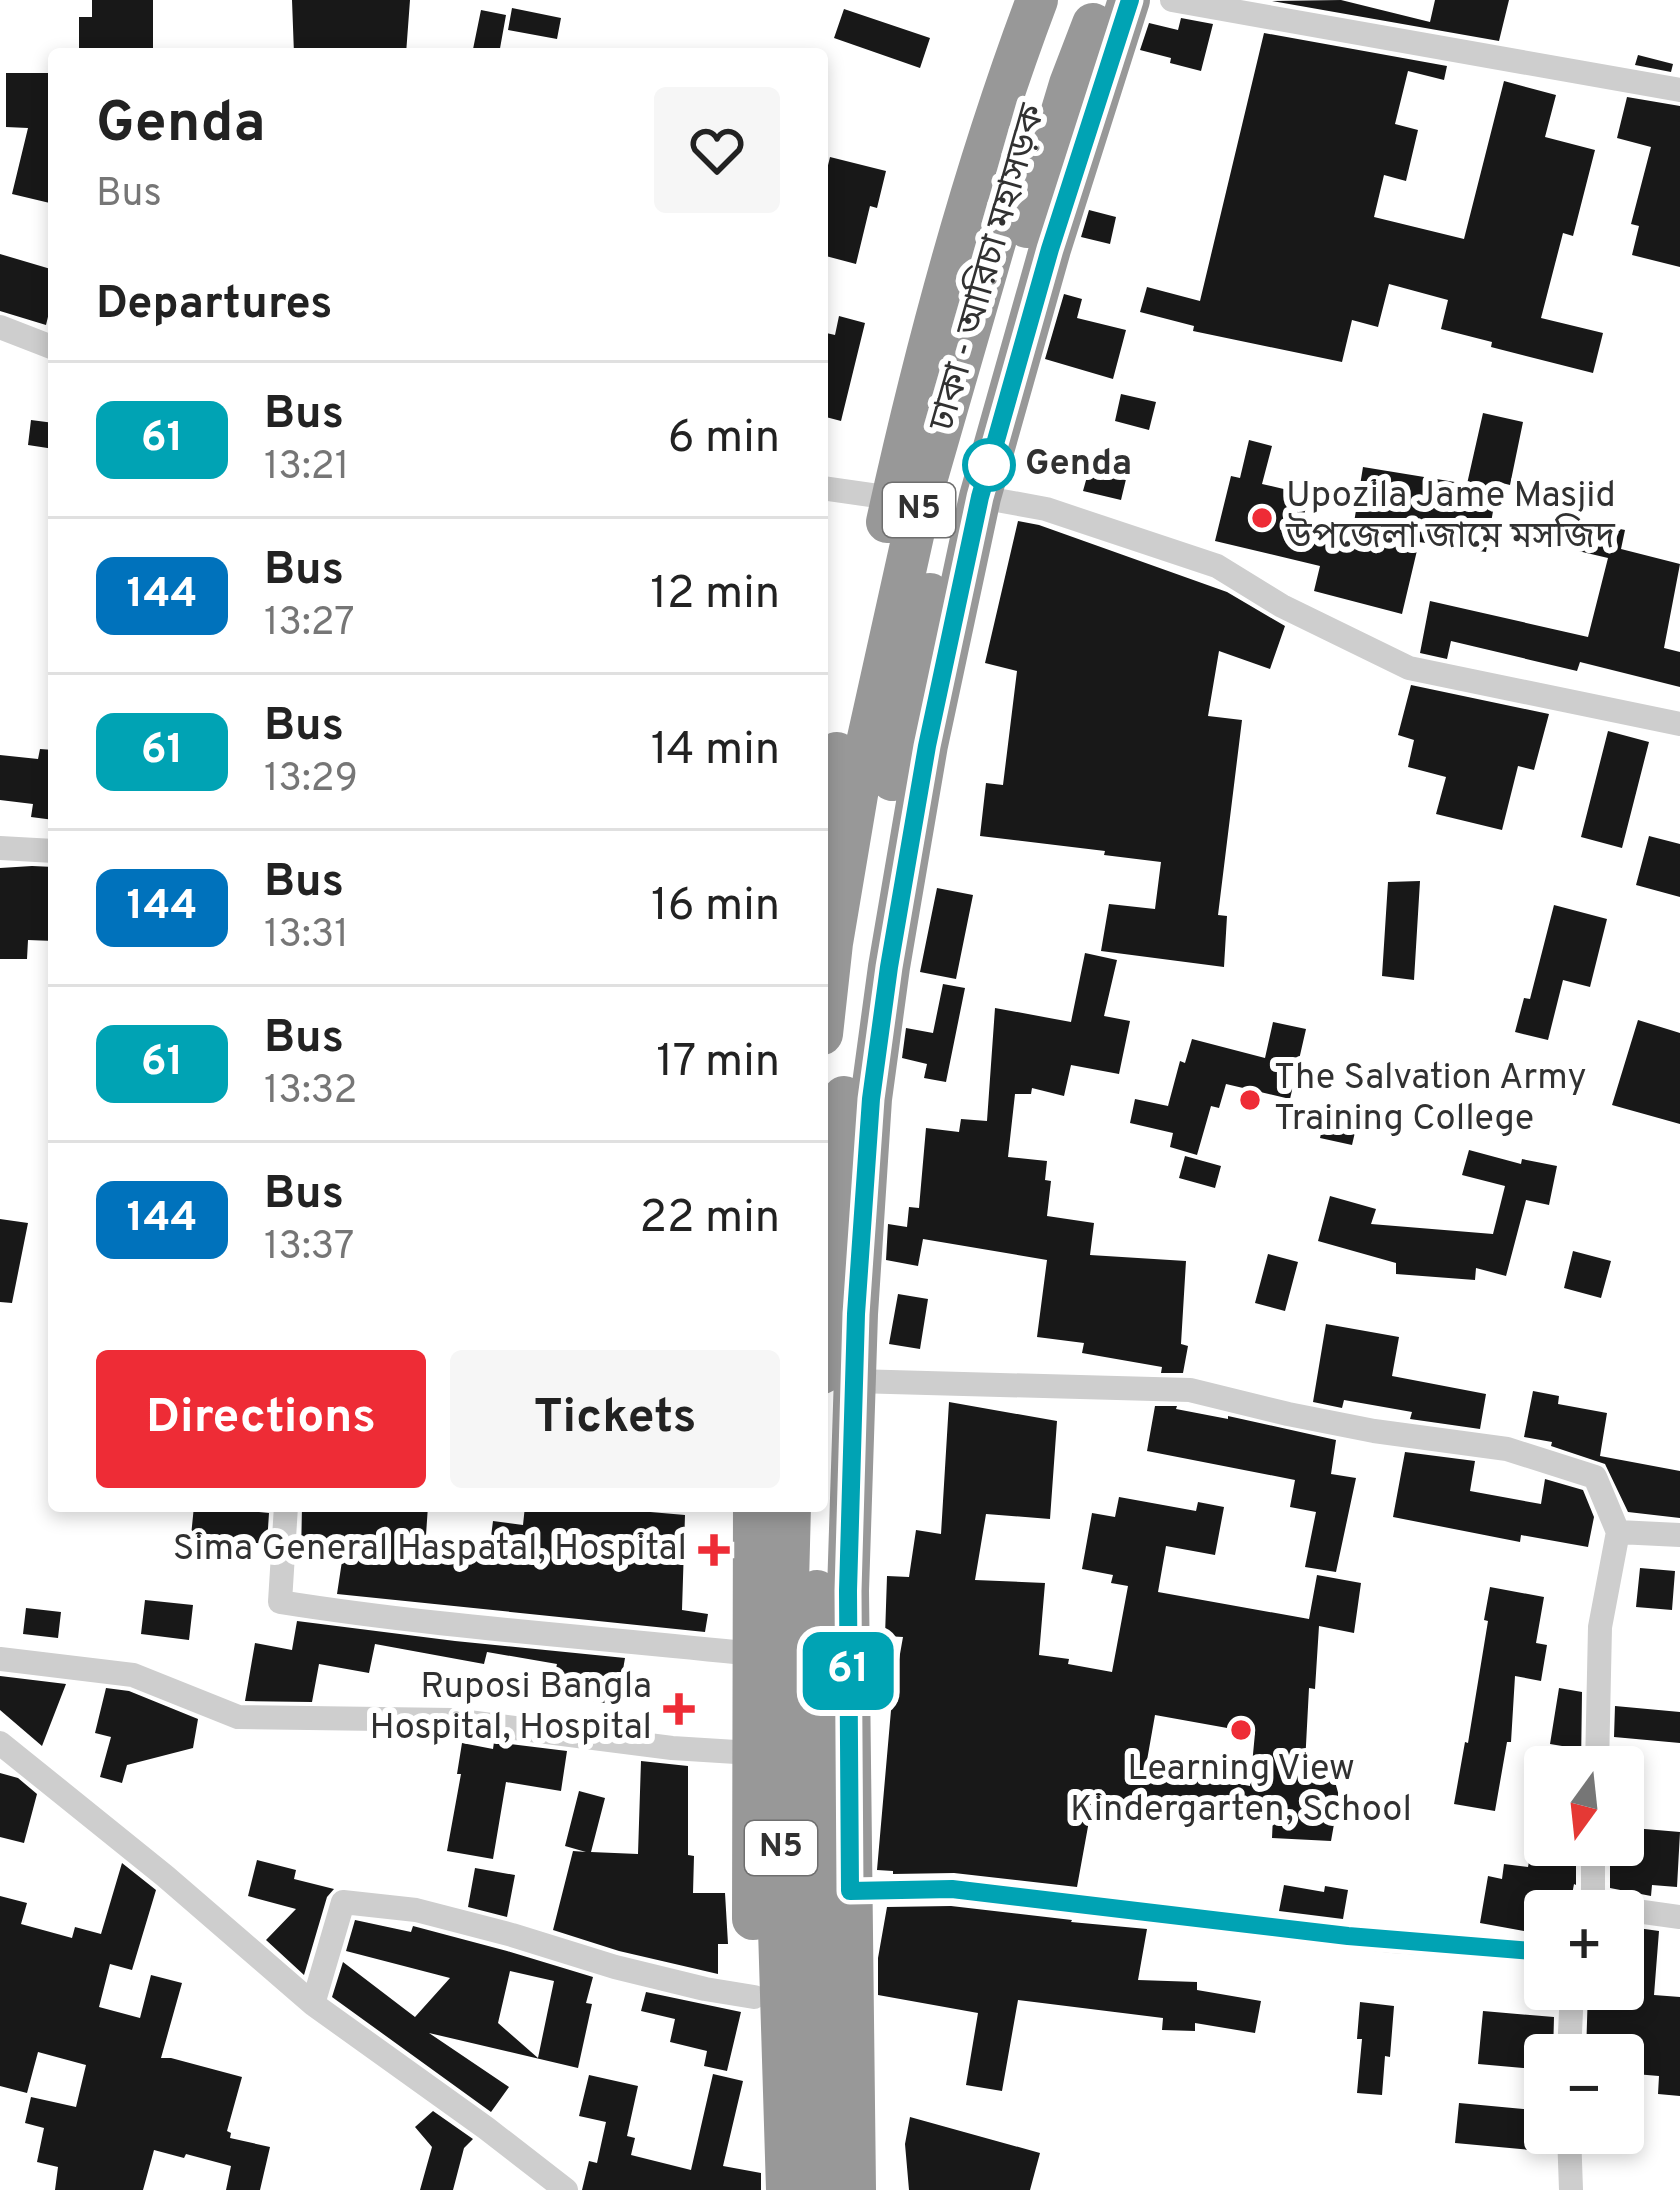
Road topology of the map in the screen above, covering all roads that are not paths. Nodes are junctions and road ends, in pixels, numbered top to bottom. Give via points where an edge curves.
1 (1037, 0) edge
2 (1074, 0) edge
3 (1102, 0) edge
4 (1130, 0) edge
5 (1172, 0) edge
6 (1680, 90) edge
7 (0, 327) edge
8 (48, 346) edge
9 (828, 489) edge
10 (980, 497) junction
11 (892, 498) junction
12 (1680, 724) edge
13 (828, 794) edge
14 (0, 848) edge
15 (48, 850) edge
16 (828, 979) edge
17 (838, 1377) edge
18 (286, 1512) edge
19 (754, 1512) edge
20 (790, 1512) edge
21 (819, 1512) edge
22 (1618, 1532) junction
23 (1680, 1535) edge
24 (753, 1654) junction
25 (0, 1659) edge
26 (0, 1743) edge
27 (1598, 1746) edge
28 (752, 1753) junction
29 (850, 1891) junction
30 (1644, 1913) edge
31 (1680, 1917) edge
32 (1524, 1950) edge
33 (754, 1997) junction
34 (314, 2004) junction
35 (1570, 2154) edge
36 (566, 2190) edge
37 (758, 2190) edge
38 (787, 2190) edge
39 (818, 2190) edge
40 (855, 2190) edge
41 (1571, 2190) edge

1 - 11 highway via 971,192
2 - 16 highway, ঢাকা - আরিচা মহাসড়ক / N5 via 993,243 922,495 862,765
3 - 17 highway, ঢাকা - আরিচা মহাসড়ক / N5 via 1005,305 905,703 836,1168
4 - 10 highway
5 - 6 street
7 - 8 street
9 - 11 street
10 - 12 street via 1046,509 1217,566 1408,668
10 - 17 highway via 889,967
11 - 13 highway
14 - 15 street
17 - 22 street via 1190,1390 1374,1431 1507,1449 1594,1477
17 - 29 highway
18 - 24 street via 280,1602
19 - 24 highway
20 - 38 highway, N5 via 779,1929
21 - 39 highway, N5 via 811,1890
22 - 23 street
22 - 27 street via 1600,1627
24 - 28 highway
25 - 28 street via 133,1675 238,1717 453,1720
26 - 34 street
28 - 33 highway
29 - 32 street via 952,1889
29 - 40 highway
30 - 31 street
33 - 34 street via 416,1910 344,1902
33 - 37 highway
34 - 36 street
35 - 41 street

